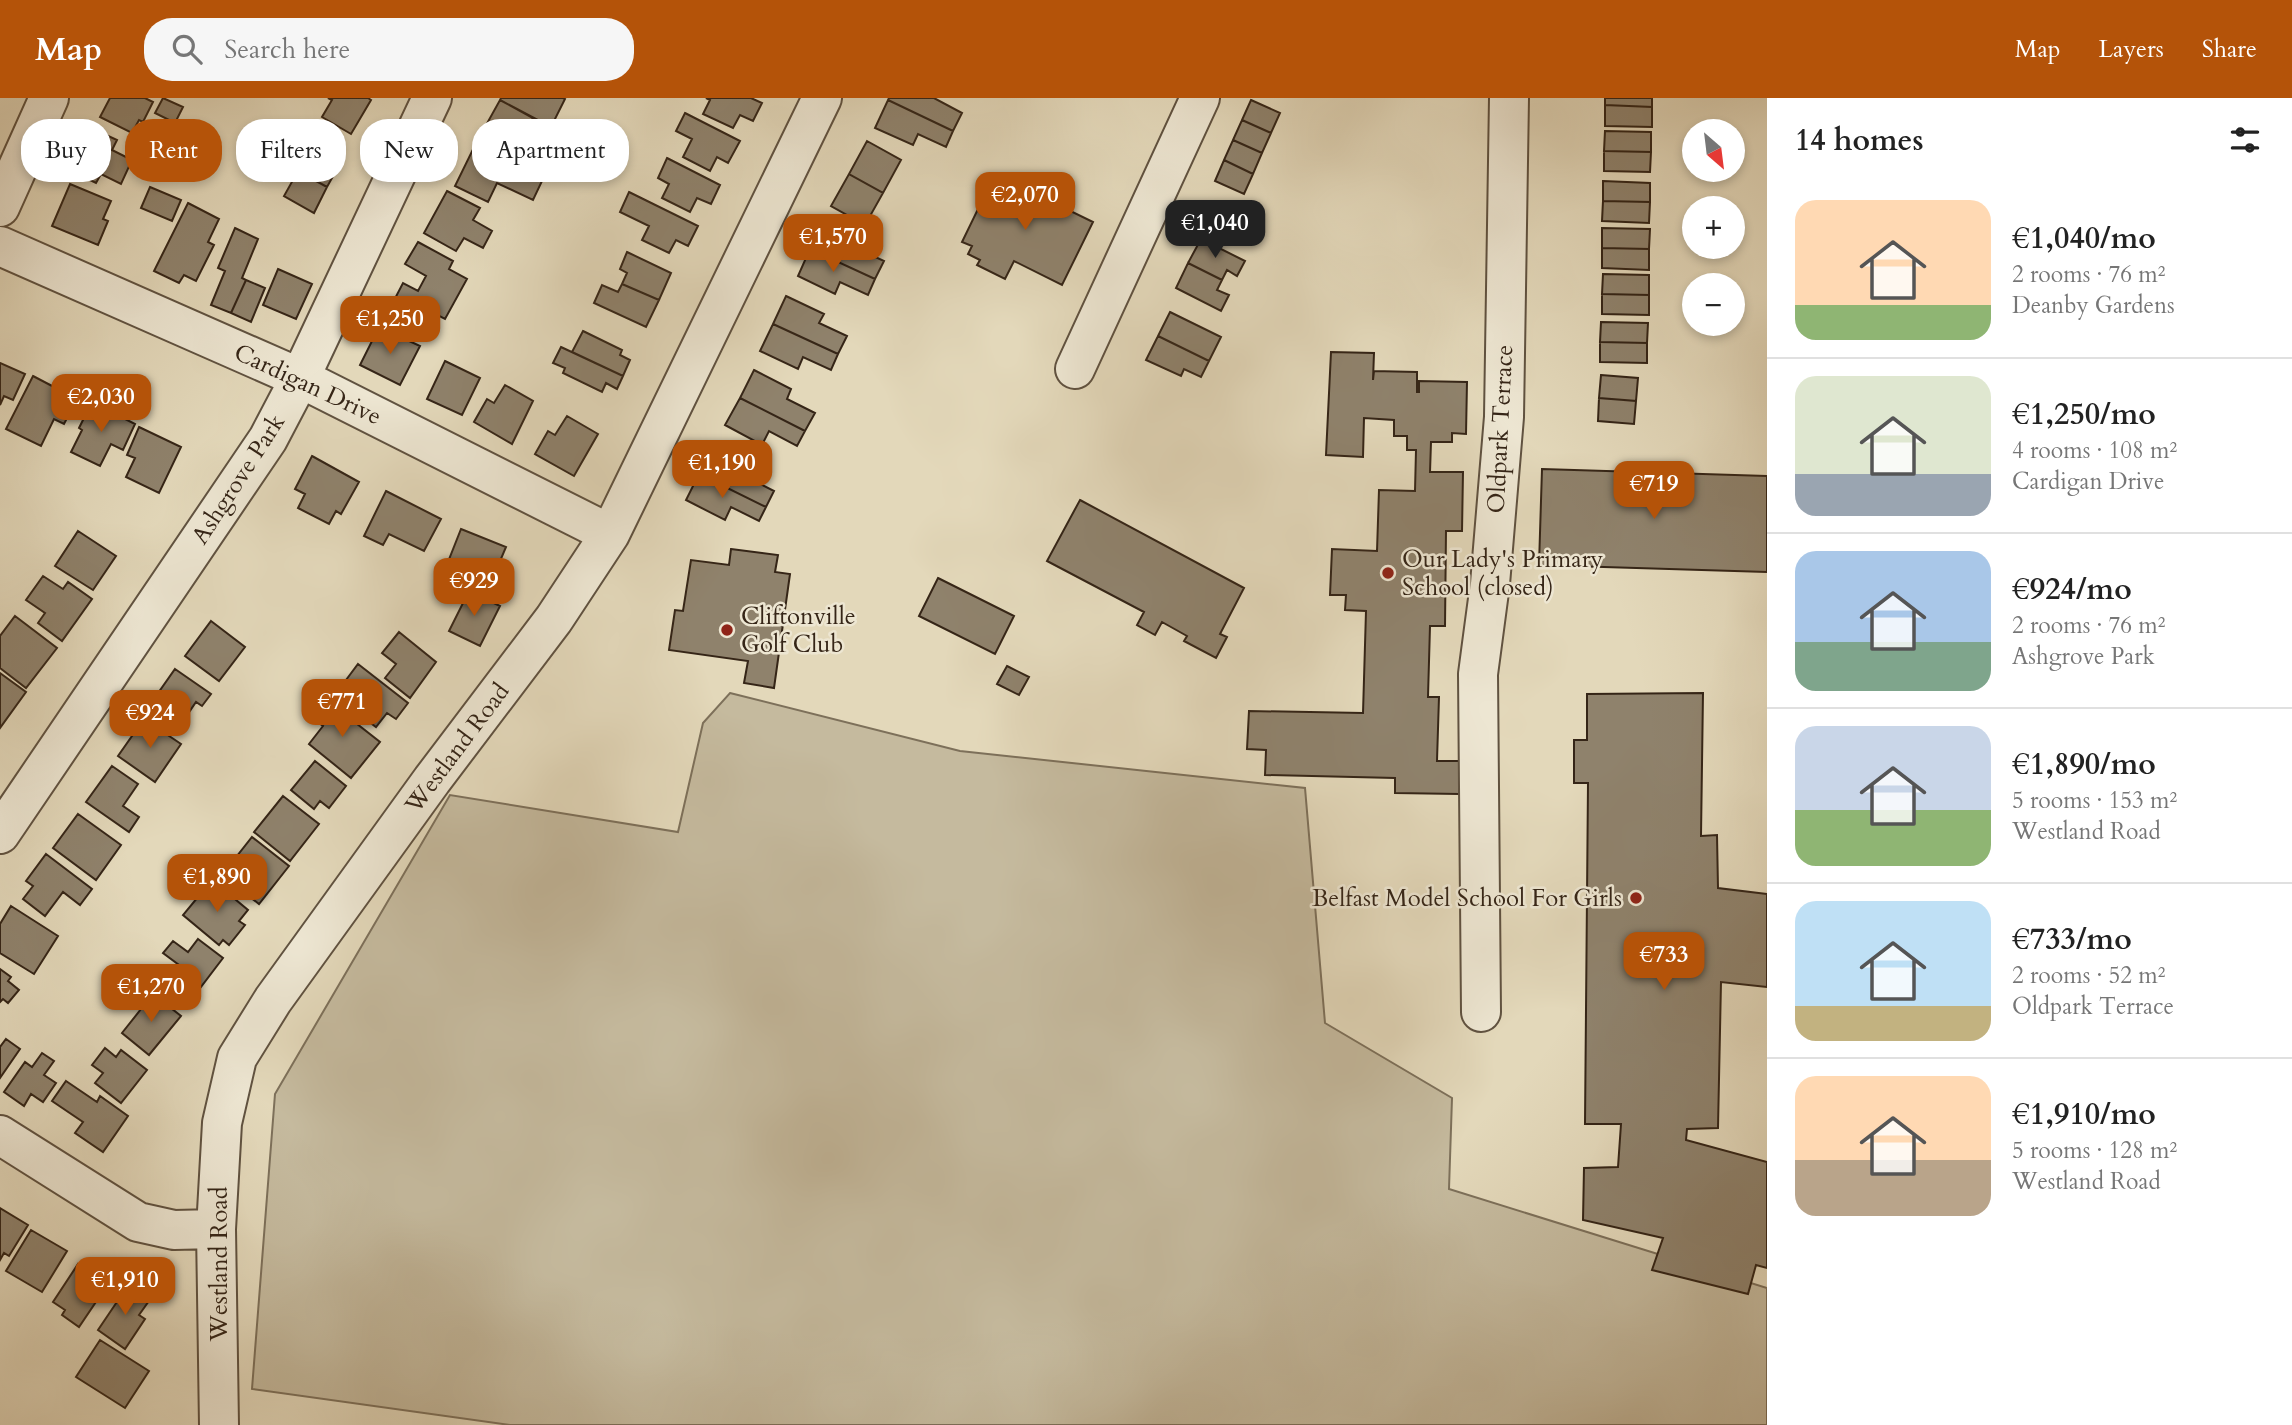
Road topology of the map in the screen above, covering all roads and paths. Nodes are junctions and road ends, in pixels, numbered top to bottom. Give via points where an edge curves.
1 (49, 98) edge
2 (432, 98) edge
3 (822, 98) edge
4 (1200, 98) edge
5 (1509, 98) edge
6 (0, 207) edge
7 (0, 246) edge
8 (1075, 369) dead end
9 (300, 378) junction
10 (611, 534) junction
11 (0, 834) edge
12 (1480, 1012) dead end
13 (0, 1135) edge
14 (216, 1230) junction
15 (219, 1425) edge

1 - 6 street
2 - 9 street, Ashgrove Park
3 - 10 street, Westland Road
4 - 8 street
5 - 12 street, Oldpark Terrace via 1504,417 1478,674
7 - 9 street, Cardigan Drive
9 - 10 street, Cardigan Drive
9 - 11 street, Ashgrove Park via 268,439
10 - 14 street, Westland Road via 554,619 272,1000 237,1058 222,1123
13 - 14 street via 138,1222 174,1230
14 - 15 street, Westland Road

